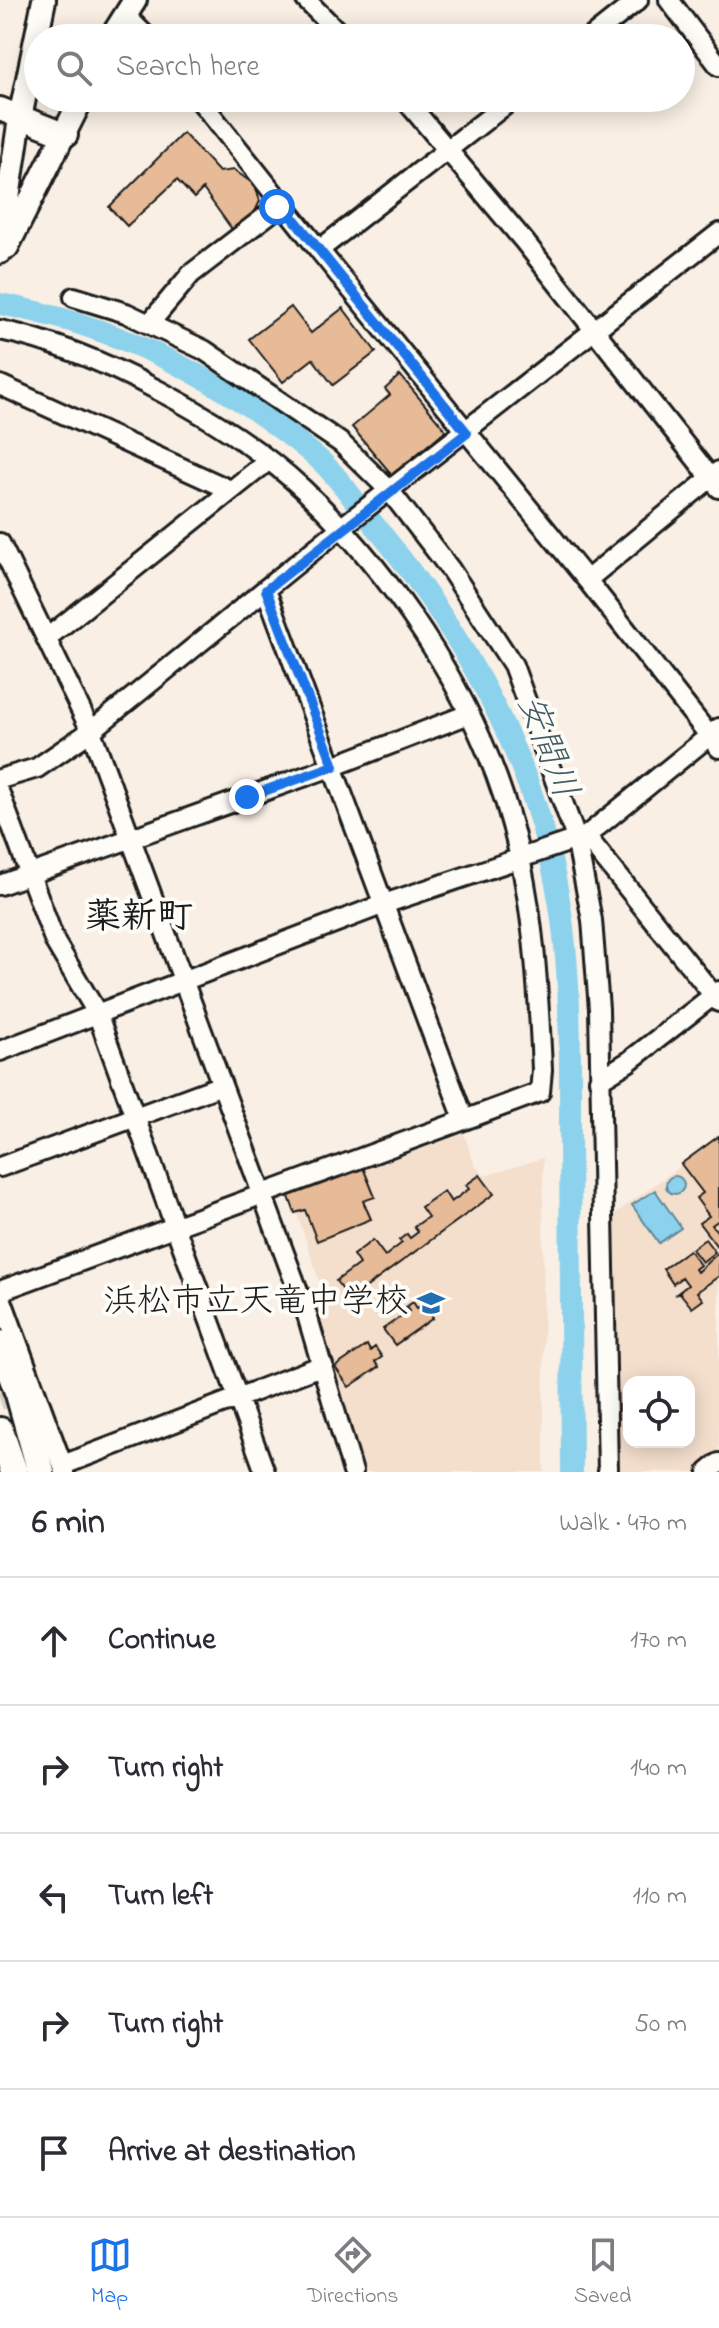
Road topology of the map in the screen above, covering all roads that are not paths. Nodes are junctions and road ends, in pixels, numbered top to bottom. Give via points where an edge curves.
1 (44, 0) edge
2 (306, 0) edge
3 (638, 0) edge
4 (669, 0) edge
5 (130, 5) edge
6 (37, 24) edge
7 (119, 24) edge
8 (140, 24) edge
9 (330, 24) edge
10 (608, 24) edge
11 (687, 24) edge
12 (695, 34) edge
13 (24, 66) edge
14 (719, 66) edge
15 (76, 112) edge
16 (209, 112) edge
17 (416, 112) edge
18 (495, 112) edge
19 (10, 113) edge
20 (66, 135) junction
21 (447, 148) junction
22 (282, 204) junction
23 (719, 233) edge
24 (319, 250) junction
25 (0, 252) edge
26 (0, 261) edge
27 (74, 297) dead end
28 (149, 324) junction
29 (594, 328) junction
30 (0, 330) edge
31 (0, 385) edge
32 (467, 433) junction
33 (268, 461) junction
34 (716, 479) edge
35 (230, 490) junction
36 (389, 491) junction
37 (342, 527) junction
38 (0, 543) edge
39 (6, 564) edge
40 (587, 580) junction
41 (266, 590) junction
42 (47, 638) junction
43 (469, 714) junction
44 (91, 731) junction
45 (716, 737) edge
46 (334, 766) junction
47 (0, 779) edge
48 (0, 794) edge
49 (579, 837) junction
50 (130, 839) junction
51 (520, 855) junction
52 (32, 876) junction
53 (0, 885) edge
54 (384, 904) junction
55 (183, 979) junction
56 (717, 996) edge
57 (97, 1013) junction
58 (0, 1051) edge
59 (599, 1080) junction
60 (222, 1085) junction
61 (136, 1117) junction
62 (464, 1119) junction
63 (0, 1167) edge
64 (263, 1193) junction
65 (176, 1225) junction
66 (0, 1293) edge
67 (5, 1341) edge
68 (323, 1365) junction
69 (13, 1397) junction
70 (240, 1397) junction
71 (0, 1431) edge
72 (55, 1443) junction
73 (719, 1463) edge
74 (56, 1470) edge
75 (14, 1472) edge
76 (265, 1472) edge
77 (353, 1472) edge
78 (608, 1472) edge
79 (708, 1472) edge

1 - 6 main road
2 - 9 street
3 - 10 street
4 - 11 street
5 - 7 main road
5 - 8 street
12 - 14 street
13 - 19 main road
15 - 20 main road
16 - 22 street
17 - 21 street
18 - 21 street
19 - 20 main road
19 - 25 main road
20 - 26 main road
21 - 24 street
21 - 29 street
22 - 24 street
22 - 28 street via 191,274
23 - 29 street
24 - 32 street
27 - 28 street
28 - 36 street via 204,350 288,405 341,443
29 - 32 street
29 - 34 street
30 - 33 street via 57,346 148,386
31 - 35 street
32 - 36 street
32 - 40 street
33 - 35 street
33 - 37 street
34 - 40 street
35 - 42 street
36 - 37 street
36 - 49 street via 450,569 513,665
37 - 41 street
37 - 43 street via 415,624
38 - 39 street
39 - 42 street
40 - 45 street
41 - 44 street
41 - 46 street
42 - 44 street
43 - 46 street
43 - 51 street via 505,801
44 - 47 street via 37,768
44 - 50 street
45 - 49 street
46 - 50 street
46 - 54 street
48 - 52 street
49 - 51 street
49 - 56 street
49 - 59 street via 592,920
50 - 52 street
50 - 55 street
51 - 54 street
51 - 62 street via 538,963 540,1092
52 - 53 street
52 - 57 street via 55,942
54 - 55 street
54 - 62 street
55 - 57 street
55 - 60 street
56 - 59 street
57 - 58 street
57 - 61 street
59 - 78 street
60 - 61 street
60 - 64 street
61 - 63 street
61 - 65 street
62 - 64 street
64 - 65 street
64 - 68 street
65 - 66 street
65 - 70 street
66 - 67 street
67 - 69 highway
67 - 72 street
68 - 70 street
68 - 77 street
69 - 72 street
69 - 74 highway
70 - 74 street
70 - 76 street
71 - 75 highway
72 - 74 street
73 - 79 street

